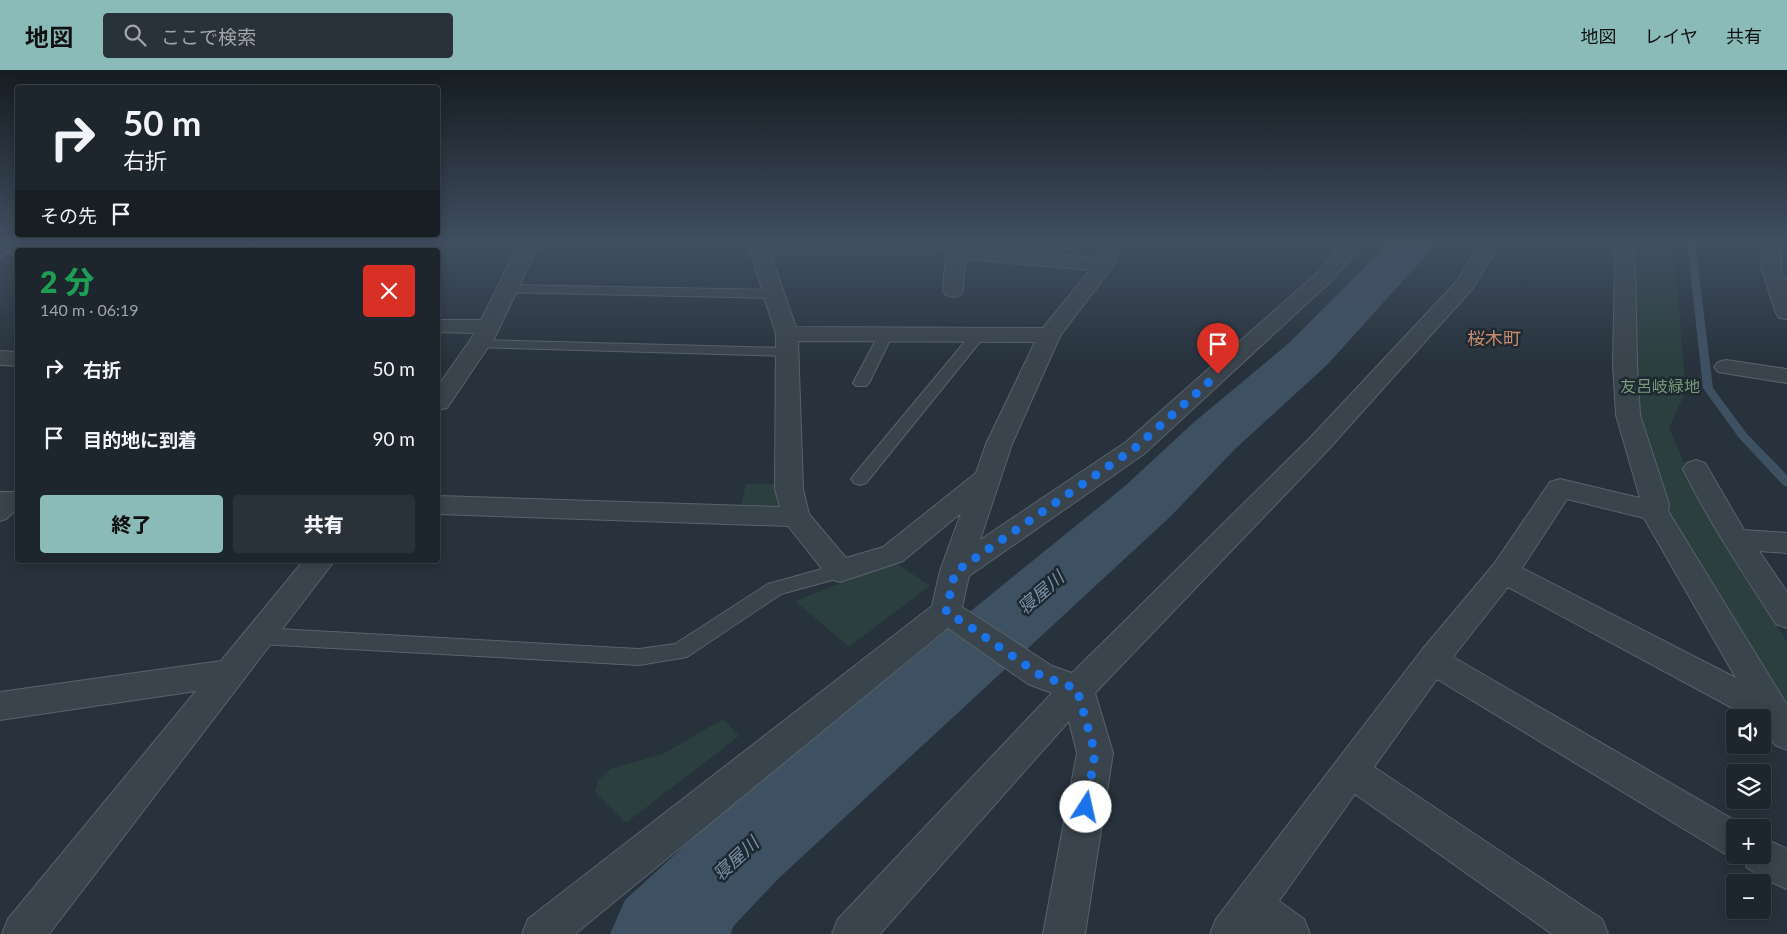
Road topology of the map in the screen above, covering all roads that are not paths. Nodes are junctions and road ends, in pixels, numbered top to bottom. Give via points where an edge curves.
1 (510, 282) edge
2 (770, 282) edge
3 (954, 282) edge
4 (1090, 282) edge
5 (1318, 282) edge
6 (1467, 282) edge
7 (1625, 282) edge
8 (1782, 282) edge
9 (507, 289) junction
10 (953, 291) dead end
11 (774, 294) junction
12 (1787, 313) edge
13 (440, 326) edge
14 (886, 334) junction
15 (484, 335) junction
16 (978, 335) junction
17 (1049, 335) junction
18 (787, 343) junction
19 (0, 358) edge
20 (15, 359) edge
21 (1726, 367) dead end
22 (1787, 376) edge
23 (860, 383) dead end
24 (440, 400) edge
25 (1696, 469) dead end
26 (988, 477) junction
27 (860, 479) dead end
28 (440, 505) edge
29 (1654, 511) junction
30 (796, 517) junction
31 (1735, 539) junction
32 (1787, 543) edge
33 (318, 563) edge
34 (840, 571) junction
35 (955, 572) junction
36 (1504, 572) junction
37 (1787, 616) edge
38 (956, 618) junction
39 (259, 636) junction
40 (1432, 660) junction
41 (229, 673) junction
42 (1077, 689) junction
43 (0, 706) edge
44 (1782, 721) edge
45 (1350, 770) junction
46 (1726, 835) edge
47 (1771, 861) edge
48 (1787, 870) edge
49 (1242, 919) edge
50 (23, 934) edge
51 (543, 934) edge
52 (853, 934) edge
53 (1064, 934) edge
54 (1289, 934) edge
55 (1587, 934) edge

1 - 9 street
2 - 11 street
3 - 10 street
4 - 17 street
5 - 35 street via 1135,448
6 - 42 street via 1318,445
7 - 29 street via 1628,415 1655,504
8 - 12 street
9 - 11 lane
9 - 15 street
11 - 18 street
13 - 15 street
14 - 16 street
14 - 18 street
14 - 23 lane
15 - 18 lane
15 - 24 street
16 - 17 street
16 - 27 lane
17 - 26 street via 999,444
18 - 30 street via 789,489
19 - 20 street
21 - 22 street
25 - 31 street
26 - 34 street via 893,554
26 - 35 street
28 - 30 street
29 - 36 street via 1560,488
29 - 44 street
30 - 34 street
31 - 32 street
31 - 37 street
33 - 39 street
34 - 39 lane via 775,589 680,651 639,657
35 - 38 street
36 - 40 street
36 - 44 street
38 - 42 street via 1040,675
38 - 51 street
39 - 41 street
40 - 45 street
40 - 46 street
41 - 43 street
41 - 50 street
42 - 52 street
42 - 53 street via 1095,753
45 - 49 street
45 - 55 street
47 - 48 street
49 - 54 street

